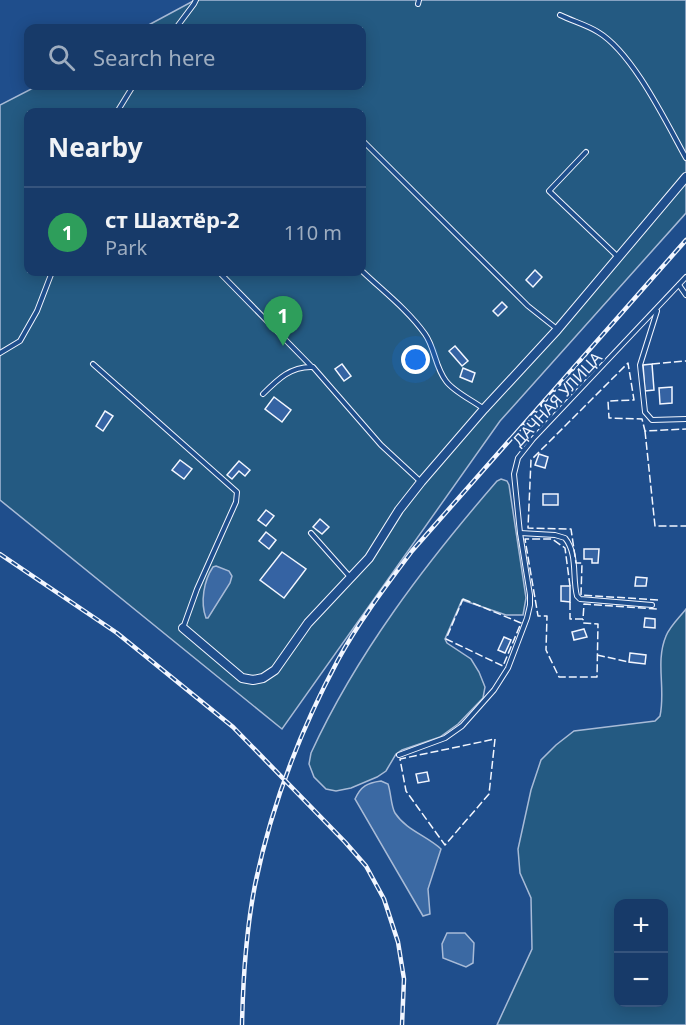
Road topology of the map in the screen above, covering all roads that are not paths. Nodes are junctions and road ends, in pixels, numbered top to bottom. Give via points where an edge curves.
1 (196, 0) edge
2 (560, 15) dead end
3 (179, 24) edge
4 (131, 90) edge
5 (119, 108) edge
6 (366, 144) edge
7 (586, 152) dead end
8 (686, 158) edge
9 (686, 177) edge
10 (618, 257) junction
11 (366, 275) edge
12 (50, 276) edge
13 (223, 276) edge
14 (686, 277) edge
15 (679, 285) junction
16 (686, 295) edge
17 (659, 308) junction
18 (557, 330) junction
19 (0, 353) edge
20 (93, 364) dead end
21 (313, 367) junction
22 (263, 394) dead end
23 (484, 409) junction
24 (686, 418) edge
25 (421, 482) junction
26 (311, 533) dead end
27 (520, 533) junction
28 (350, 578) junction
29 (652, 605) dead end
30 (183, 628) joint
31 (399, 755) dead end

1 - 3 lane
2 - 8 lane via 598,32 616,47 650,93
4 - 5 lane
6 - 18 lane via 528,306
7 - 10 lane via 549,191
9 - 10 street
10 - 18 street
11 - 23 lane via 424,332 446,381
12 - 19 lane via 20,341
13 - 21 lane
14 - 15 lane, ДАЧНАЯ УЛИЦА
15 - 16 lane
15 - 17 lane, ДАЧНАЯ УЛИЦА
17 - 24 lane via 640,365 645,412 652,420
17 - 27 lane, ДАЧНАЯ УЛИЦА via 518,458 514,474
18 - 23 street
20 - 30 lane via 237,492
21 - 22 lane via 300,366 278,378
21 - 25 lane via 381,445
23 - 25 street
25 - 28 street via 369,558
26 - 28 lane
27 - 29 lane via 565,538 572,550 575,587 580,599
27 - 31 lane, ДАЧНАЯ УЛИЦА via 530,605 508,668 462,726 445,738
28 - 30 street via 308,623 275,670 263,678 242,678

